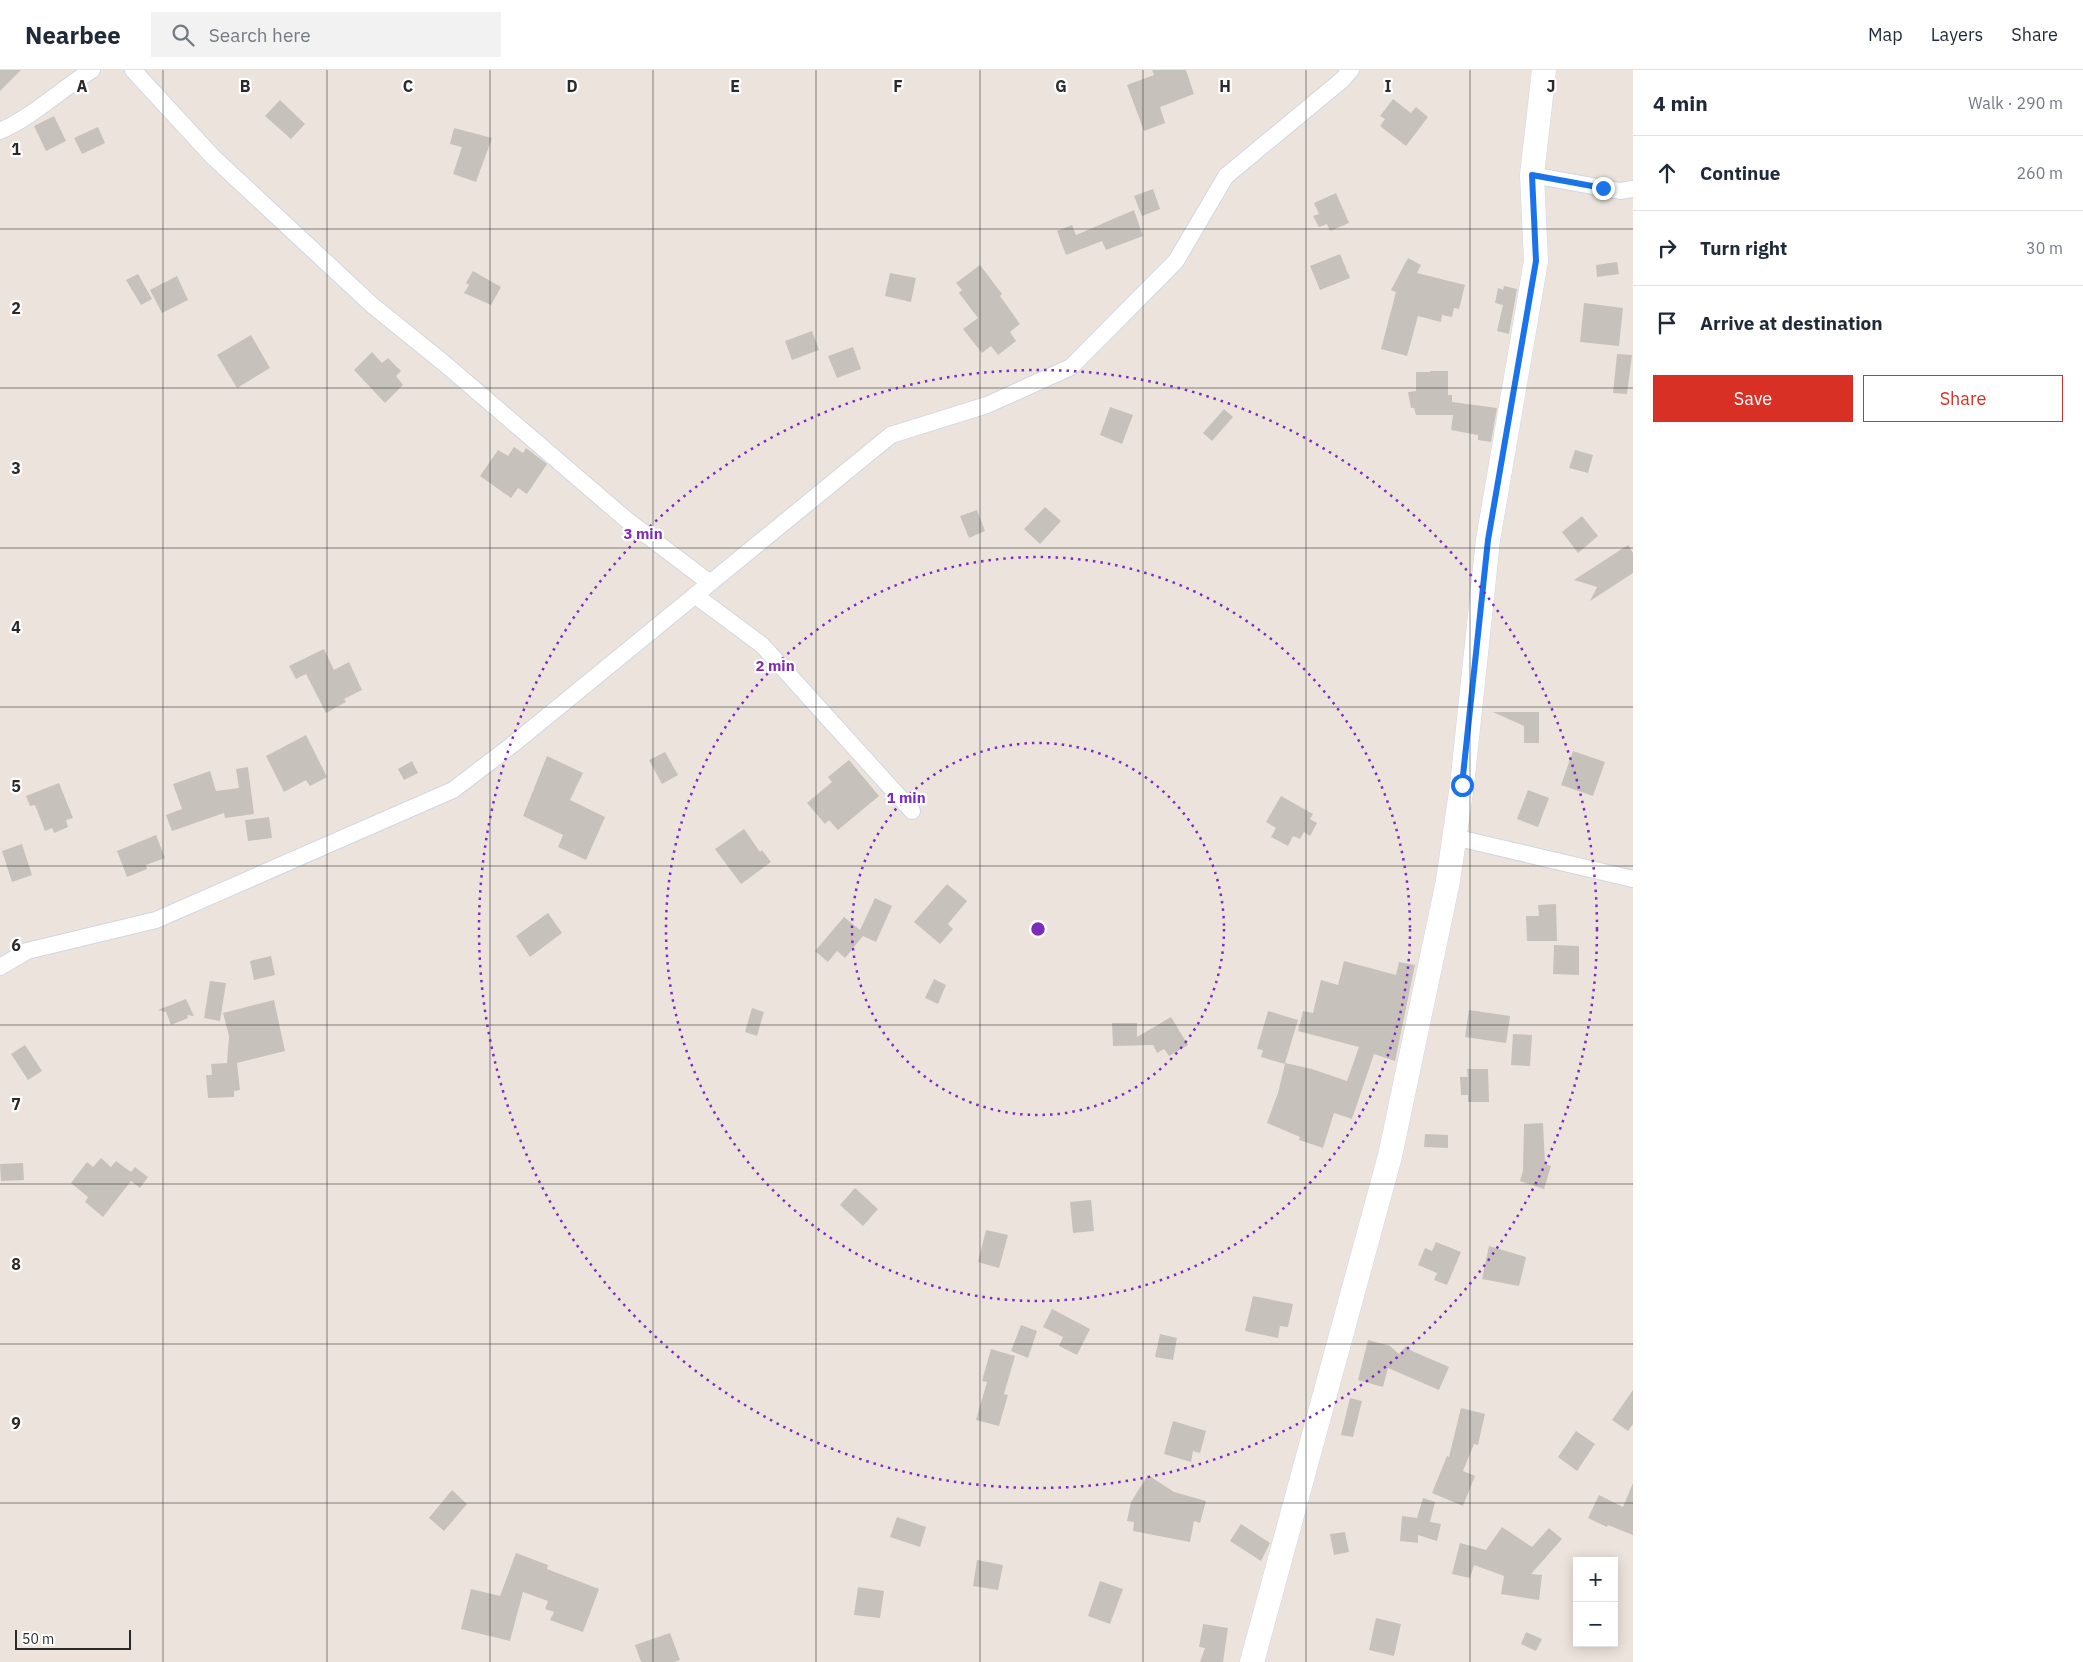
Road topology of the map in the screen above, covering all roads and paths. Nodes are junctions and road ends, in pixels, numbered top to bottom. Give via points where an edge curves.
1 (92, 70) edge
2 (133, 70) edge
3 (1351, 70) edge
4 (1544, 70) edge
5 (0, 131) edge
6 (1532, 175) junction
7 (1633, 188) edge
8 (710, 583) junction
9 (696, 596) junction
10 (912, 811) dead end
11 (1454, 837) junction
12 (1633, 879) edge
13 (0, 966) edge
14 (1252, 1662) edge

1 - 5 street via 19,122
2 - 8 street via 213,157 372,305 628,521
3 - 8 street via 1226,176 1176,261 1071,367 987,405 891,435
4 - 6 street
6 - 7 street via 1620,191
6 - 11 street via 1536,261 1488,540
8 - 9 street
9 - 10 street via 762,645
9 - 13 street via 452,790 156,920 27,951
11 - 12 street
11 - 14 street via 1448,881 1390,1156

